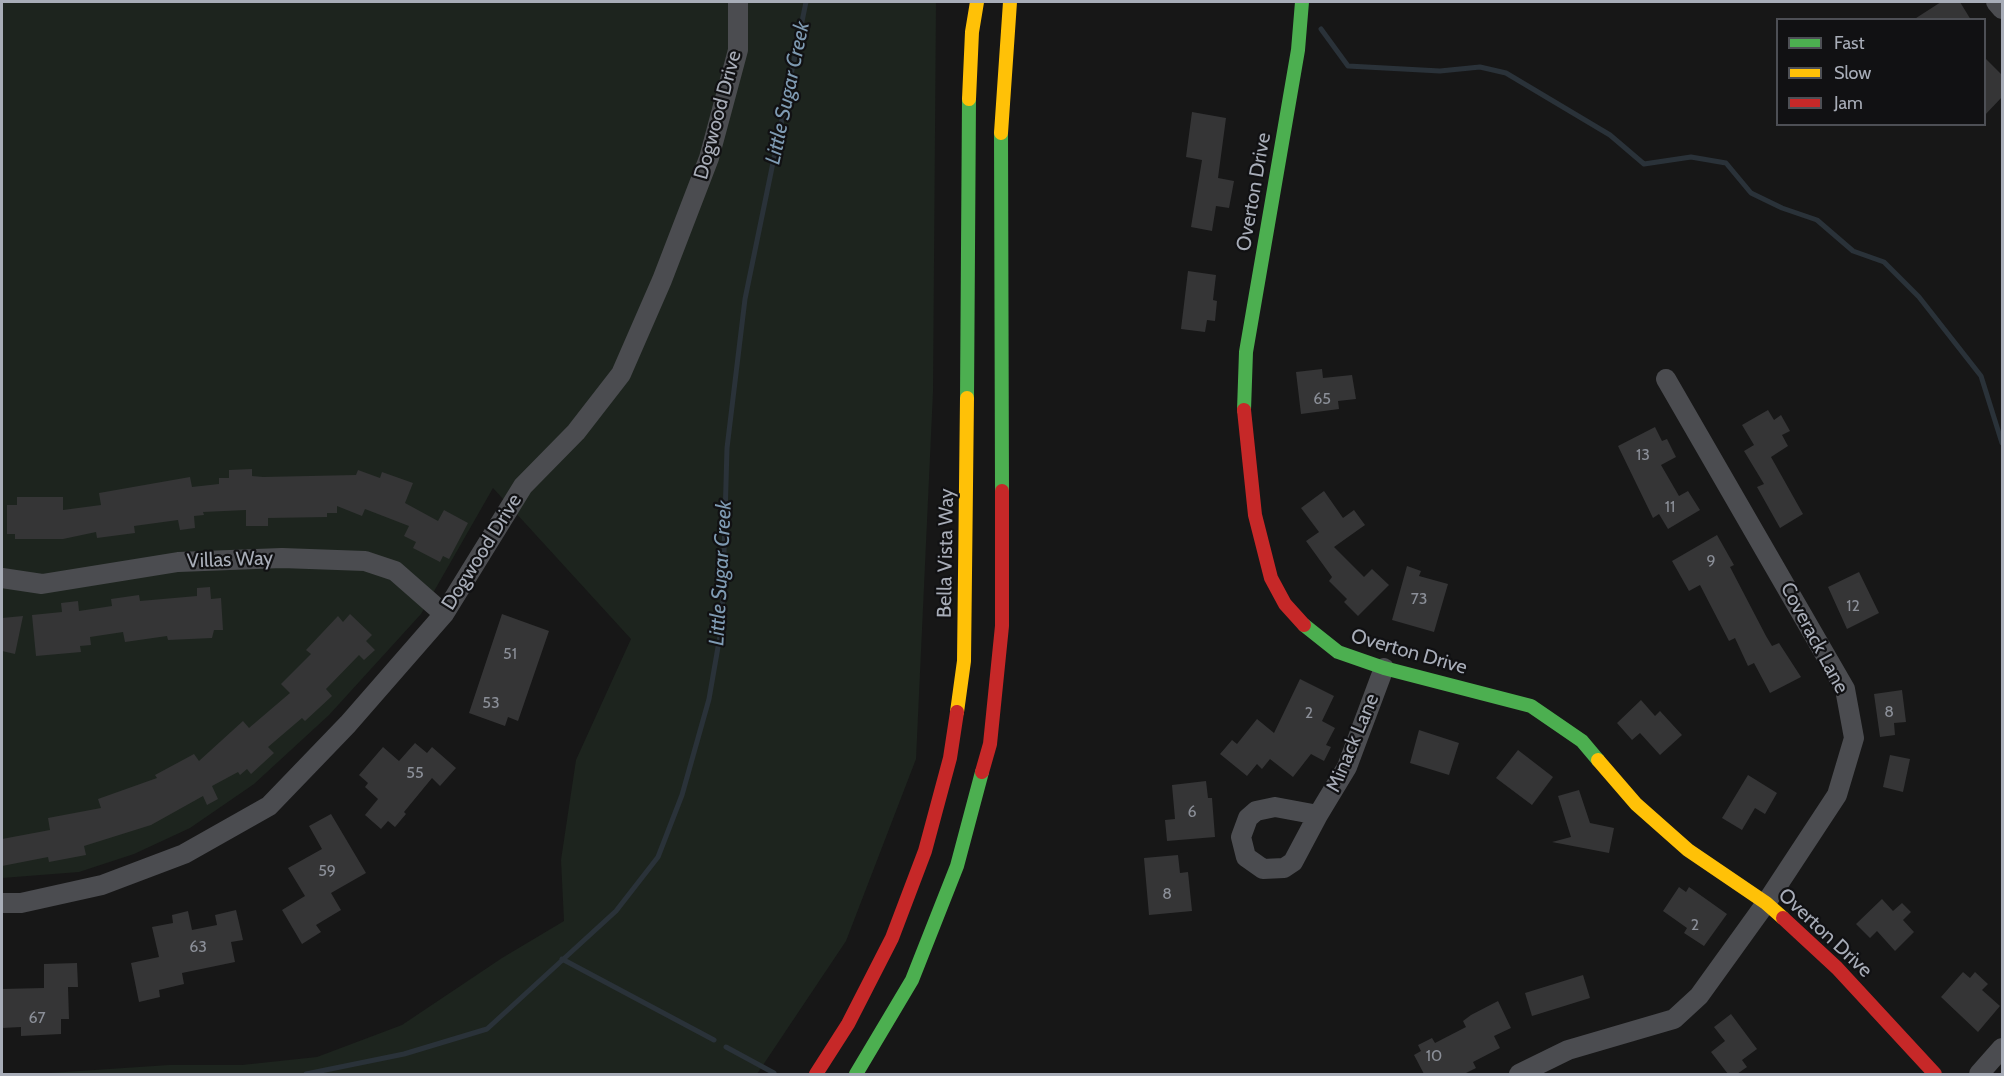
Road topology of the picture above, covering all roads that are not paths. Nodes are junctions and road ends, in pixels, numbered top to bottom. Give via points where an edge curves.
1 (738, 2) edge
2 (977, 2) edge
3 (1010, 2) edge
4 (1302, 2) edge
5 (1996, 2) edge
6 (2002, 9) edge
7 (1666, 379) dead end
8 (2, 579) edge
9 (444, 614) junction
10 (1384, 669) junction
11 (1318, 815) dead end
12 (2, 903) edge
13 (1766, 903) junction
14 (2002, 1048) edge
15 (816, 1074) edge
16 (856, 1074) edge
17 (1519, 1074) edge
18 (1935, 1074) edge
19 (1979, 1074) edge

1 - 9 street, Dogwood Drive via 738,50 709,158 621,374 576,432 523,486
2 - 15 main road, Bella Vista Way via 968,128 964,661 951,748 925,851 892,938 848,1024
3 - 16 main road via 1001,145 1002,626 990,744 957,866 912,980
4 - 10 main road, Overton Drive via 1298,50 1246,352 1245,435 1255,515 1271,578 1285,604 1306,628 1338,652
5 - 6 street
7 - 13 street, Coverack Lane via 1845,689 1854,738 1837,795
8 - 9 street, Villas Way via 42,584 190,562 282,558 365,561 395,571
9 - 12 street, Dogwood Drive via 348,724 268,806 184,854 102,885 21,903
10 - 11 street, Minack Lane via 1347,767
10 - 13 main road, Overton Drive via 1531,706 1582,741 1636,804 1688,850
13 - 17 street, Coverack Lane via 1699,996 1674,1019 1568,1050
13 - 18 main road, Overton Drive via 1837,968
14 - 19 street

